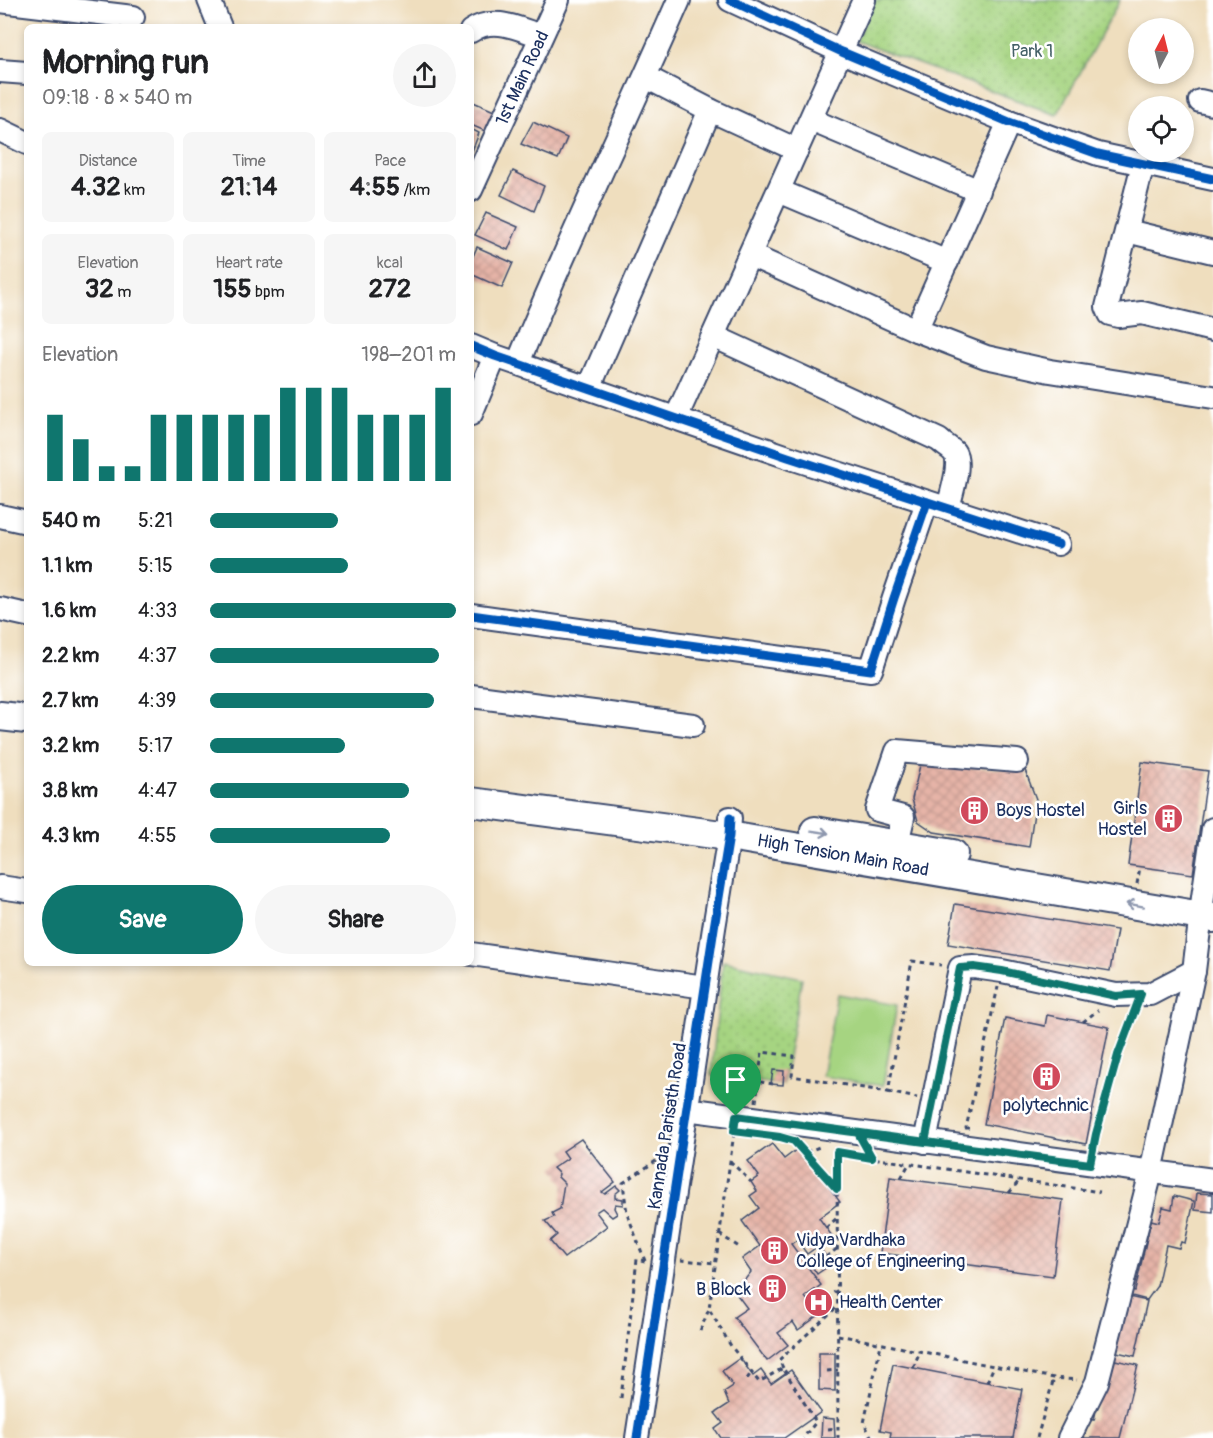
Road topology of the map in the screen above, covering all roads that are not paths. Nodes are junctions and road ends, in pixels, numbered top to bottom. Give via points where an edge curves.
1 (208, 0) edge
2 (558, 0) edge
3 (679, 0) edge
4 (729, 0) edge
5 (864, 0) edge
6 (0, 1) edge
7 (59, 4) edge
8 (132, 15) edge
9 (219, 24) edge
10 (474, 28) edge
11 (541, 36) junction
12 (842, 52) junction
13 (0, 71) edge
14 (24, 73) edge
15 (645, 77) junction
16 (710, 110) junction
17 (811, 120) junction
18 (1009, 122) junction
19 (0, 130) edge
20 (24, 142) edge
21 (797, 150) junction
22 (1143, 164) junction
23 (1213, 179) edge
24 (474, 182) edge
25 (979, 190) junction
26 (779, 191) junction
27 (1127, 231) junction
28 (1213, 252) edge
29 (750, 255) junction
30 (947, 262) junction
31 (916, 330) junction
32 (1213, 330) edge
33 (713, 336) junction
34 (474, 347) edge
35 (495, 356) junction
36 (518, 363) junction
37 (590, 388) junction
38 (1213, 397) edge
39 (474, 407) edge
40 (676, 418) junction
41 (937, 505) junction
42 (0, 516) edge
43 (24, 521) edge
44 (1058, 544) dead end
45 (0, 609) edge
46 (24, 614) edge
47 (474, 615) edge
48 (474, 696) edge
49 (0, 716) edge
50 (24, 720) edge
51 (693, 725) dead end
52 (0, 733) edge
53 (24, 737) edge
54 (1017, 761) dead end
55 (474, 785) edge
56 (474, 802) edge
57 (730, 827) junction
58 (1213, 829) edge
59 (897, 844) junction
60 (0, 887) edge
61 (24, 891) edge
62 (1207, 907) edge
63 (474, 954) edge
64 (1194, 971) junction
65 (705, 987) junction
66 (686, 1110) junction
67 (925, 1142) junction
68 (1151, 1172) junction
69 (1213, 1180) edge
70 (637, 1438) edge
71 (1069, 1438) edge

1 - 9 street
2 - 11 street, 1st Main Road
3 - 15 street
4 - 12 street
5 - 12 street
6 - 7 street
7 - 8 street
10 - 11 street via 504,24
11 - 24 street, 1st Main Road
12 - 17 street
12 - 18 street
13 - 14 street
15 - 16 street
15 - 36 street
16 - 21 street
16 - 37 street
17 - 21 street
17 - 25 street
18 - 22 street via 1098,154
18 - 25 street
19 - 20 street
21 - 26 street
22 - 23 street
22 - 27 street
25 - 30 street
26 - 29 street
26 - 30 street
27 - 28 street
27 - 32 street via 1107,308 1110,314 1142,313
29 - 31 street
29 - 33 street
30 - 31 street
31 - 38 street via 986,357
33 - 40 street
33 - 41 street via 939,440 954,452 957,468
34 - 35 street
35 - 36 street
35 - 39 street
36 - 37 street
37 - 40 street
40 - 41 street
41 - 44 street
41 - 47 street via 894,598 871,670
42 - 43 street
45 - 46 street
48 - 51 street
49 - 50 main road
52 - 53 main road
54 - 59 street via 897,751 877,810 903,817
55 - 57 main road
56 - 57 main road, High Tension Main Road
57 -> 59 main road
62 -> 57 main road, High Tension Main Road
57 - 65 street, Kannada Parisath Road
58 - 62 street
59 - 62 main road via 1138,876
60 - 61 street
62 - 64 street
63 - 65 street
64 - 67 street via 1150,994 1116,996 1002,971 960,968
64 - 68 street
65 - 66 street, Kannada Parisath Road
66 - 67 street via 844,1138
66 - 70 street, Kannada Parisath Road
67 - 68 street
68 - 69 street
68 - 71 street via 1097,1382

